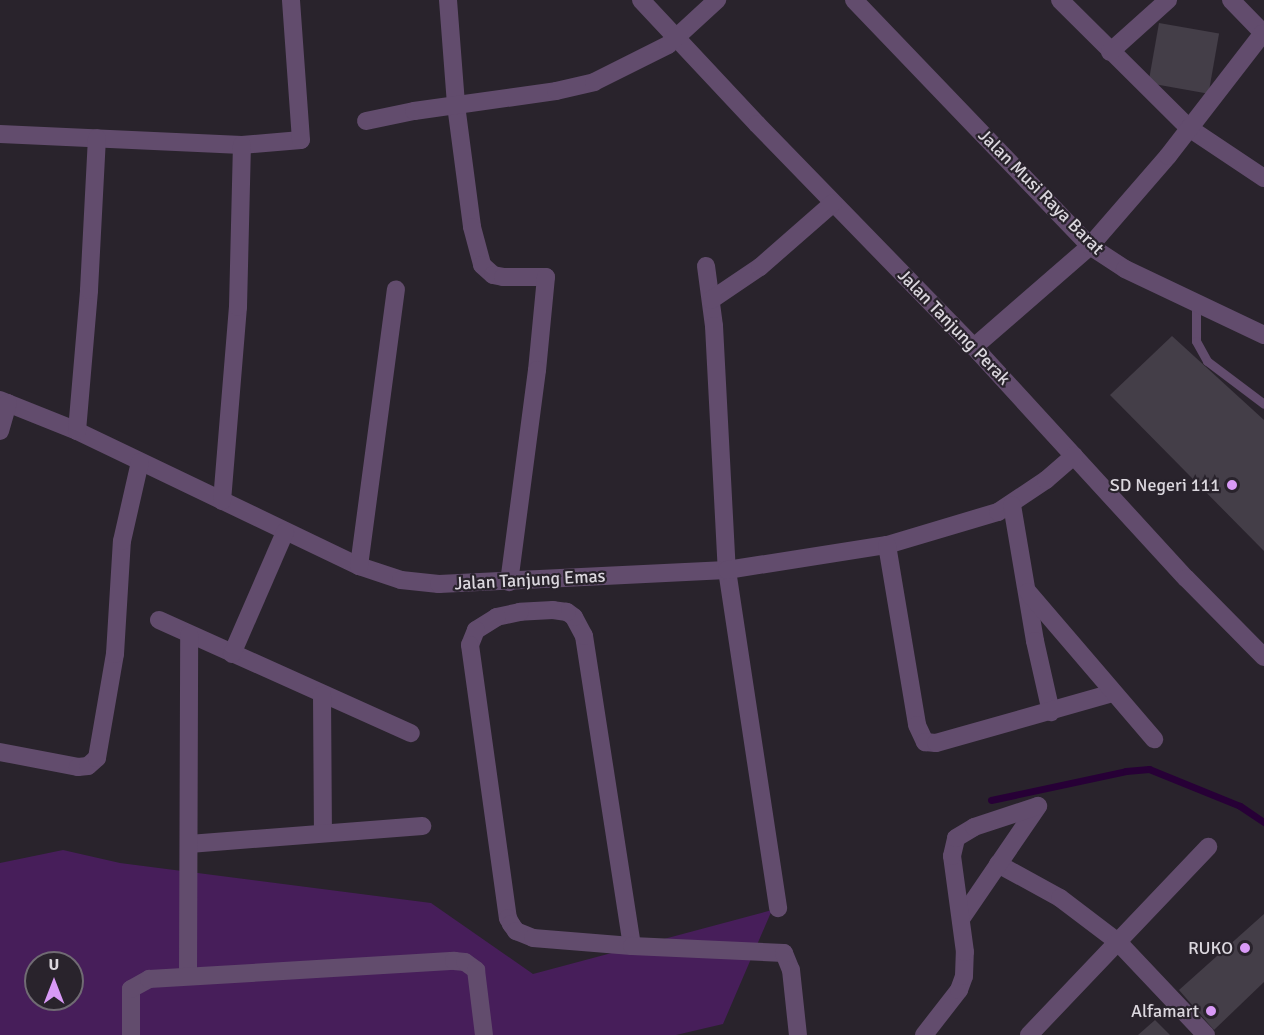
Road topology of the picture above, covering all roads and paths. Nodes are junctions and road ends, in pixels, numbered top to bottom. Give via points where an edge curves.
1 (291, 0) edge
2 (448, 0) edge
3 (641, 0) edge
4 (717, 0) edge
5 (854, 0) edge
6 (1060, 0) edge
7 (1168, 0) edge
8 (1231, 0) edge
9 (1264, 34) edge
10 (678, 39) junction
11 (1110, 51) junction
12 (456, 105) junction
13 (366, 121) dead end
14 (1189, 128) junction
15 (0, 134) edge
16 (97, 138) junction
17 (242, 145) junction
18 (1264, 178) edge
19 (833, 202) junction
20 (1090, 246) junction
21 (706, 266) dead end
22 (396, 289) dead end
23 (711, 300) junction
24 (1196, 304) junction
25 (1264, 335) edge
26 (974, 347) junction
27 (4, 402) edge
28 (1264, 404) edge
29 (77, 431) junction
30 (0, 432) edge
31 (1074, 456) junction
32 (140, 462) junction
33 (222, 501) junction
34 (1012, 505) junction
35 (285, 532) junction
36 (887, 545) junction
37 (360, 566) junction
38 (727, 570) junction
39 (508, 582) junction
40 (1025, 588) junction
41 (159, 620) dead end
42 (189, 635) junction
43 (232, 654) junction
44 (1264, 657) edge
45 (1113, 693) junction
46 (322, 694) junction
47 (1051, 712) junction
48 (411, 734) dead end
49 (1154, 739) dead end
50 (0, 752) edge
51 (422, 826) dead end
52 (323, 833) junction
53 (189, 844) junction
54 (1208, 847) dead end
55 (998, 864) junction
56 (778, 908) dead end
57 (961, 919) junction
58 (1118, 942) junction
59 (632, 946) junction
60 (188, 976) junction
61 (131, 1035) edge
62 (484, 1035) edge
63 (798, 1035) edge
64 (924, 1035) edge
65 (1029, 1035) edge
66 (1206, 1035) edge

1 - 17 street via 301,140
2 - 12 street
3 - 10 street, Jalan Tanjung Perak
4 - 10 street
5 - 20 street, Jalan Musi Raya Barat
6 - 11 street
7 - 11 street
8 - 9 street
9 - 14 street
10 - 12 street via 619,71 577,87
10 - 19 street, Jalan Tanjung Perak
11 - 14 street
12 - 13 street
12 - 39 street via 472,226 482,265 493,275 503,277 546,277
14 - 18 street
14 - 20 street
15 - 16 street
16 - 17 street
16 - 29 street
17 - 33 street via 238,307
19 - 23 street via 760,267
19 - 26 street, Jalan Tanjung Perak
20 - 24 street, Jalan Musi Raya Barat via 1125,269
20 - 26 street
21 - 23 street
22 - 37 street
23 - 38 street
24 - 25 street, Jalan Musi Raya Barat
24 - 28 lane via 1196,340 1207,361
26 - 31 street, Jalan Tanjung Perak
27 - 29 street, Jalan Tanjung Emas
27 - 30 street
29 - 32 street, Jalan Tanjung Emas
31 - 34 street, Jalan Tanjung Emas
31 - 44 street, Jalan Tanjung Perak
32 - 33 street, Jalan Tanjung Emas
32 - 50 street via 122,541 115,654 97,758 88,766 78,767
33 - 35 street, Jalan Tanjung Emas
34 - 36 street, Jalan Tanjung Emas
34 - 40 street
35 - 37 street, Jalan Tanjung Emas
35 - 43 street
36 - 38 street, Jalan Tanjung Emas
36 - 47 street via 922,739 936,743
37 - 39 street, Jalan Tanjung Emas via 386,577 417,583
38 - 39 street, Jalan Tanjung Emas
38 - 56 street
40 - 45 street
40 - 47 street
41 - 42 street
42 - 43 street
42 - 53 street
43 - 46 street
45 - 47 street
45 - 49 street
46 - 48 street
46 - 52 street
51 - 52 street
52 - 53 street
53 - 60 street
54 - 58 street
55 - 57 street
55 - 57 street via 1038,806 974,827 956,838 952,856
55 - 58 street via 1060,898
57 - 64 street via 964,976 959,990
58 - 65 street
58 - 66 street
59 - 59 street via 584,636 567,612 520,612 497,617 476,630 470,645 508,918 516,931 533,938
59 - 63 street via 784,953 791,970
60 - 61 street via 149,979 131,989
60 - 62 street via 465,962 476,970

